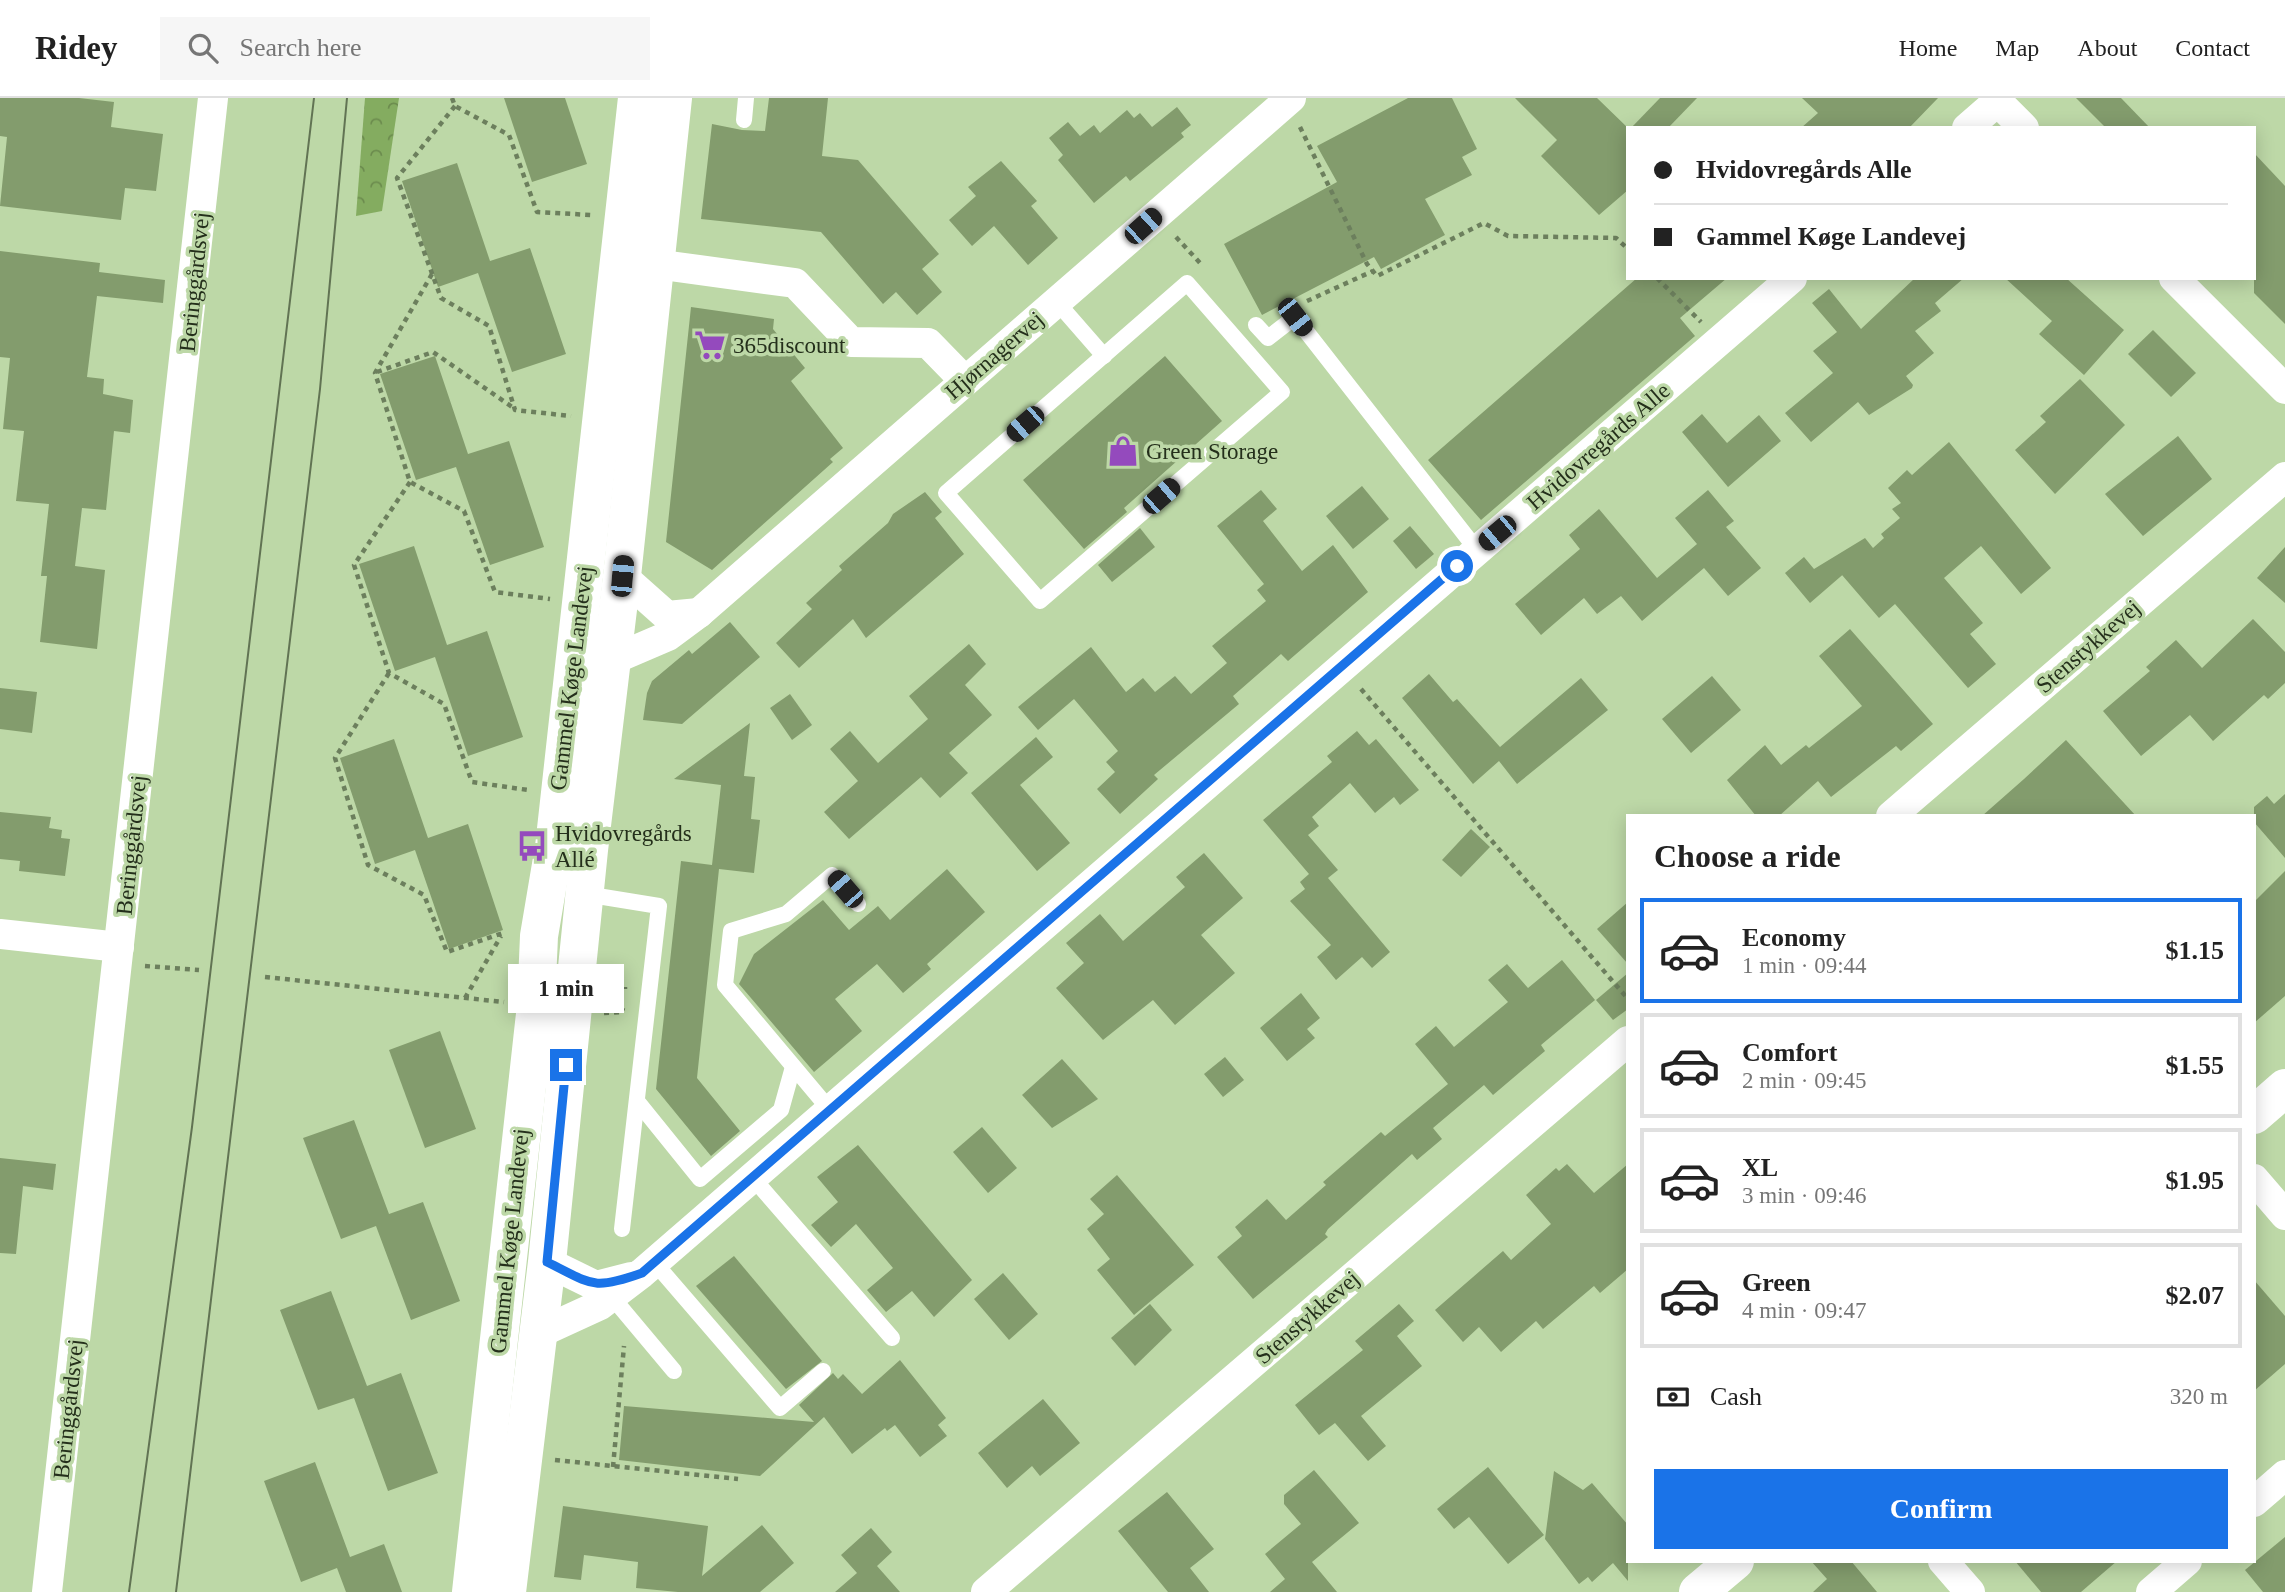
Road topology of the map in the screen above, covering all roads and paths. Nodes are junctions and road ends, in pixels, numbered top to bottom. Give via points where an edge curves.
1 (213, 98) edge
2 (452, 98) edge
3 (637, 98) edge
4 (673, 98) edge
5 (746, 98) edge
6 (1289, 100) edge
7 (1996, 100) edge
8 (455, 106) junction
9 (744, 120) dead end
10 (1969, 126) edge
11 (2022, 126) edge
12 (623, 217) junction
13 (1626, 247) edge
14 (654, 264) junction
15 (1373, 271) junction
16 (432, 274) junction
17 (1659, 280) edge
18 (1790, 280) edge
19 (2176, 280) edge
20 (1056, 301) junction
21 (1303, 303) dead end
22 (1256, 325) dead end
23 (1719, 341) junction
24 (1104, 356) junction
25 (375, 373) junction
26 (965, 381) junction
27 (2285, 389) edge
28 (515, 410) junction
29 (601, 419) junction
30 (2285, 477) edge
31 (410, 482) junction
32 (1476, 550) junction
33 (622, 576) junction
34 (580, 602) junction
35 (699, 613) junction
36 (612, 660) junction
37 (1341, 666) junction
38 (389, 673) junction
39 (558, 794) junction
40 (1893, 814) edge
41 (584, 894) junction
42 (858, 904) dead end
43 (0, 934) edge
44 (521, 935) junction
45 (119, 947) junction
46 (199, 970) dead end
47 (265, 977) dead end
48 (1626, 997) edge
49 (464, 998) junction
50 (536, 1005) junction
51 (1626, 1043) edge
52 (793, 1067) junction
53 (2285, 1088) edge
54 (637, 1101) junction
55 (830, 1111) junction
56 (2256, 1113) edge
57 (752, 1178) junction
58 (2256, 1181) edge
59 (2285, 1215) edge
60 (622, 1229) dead end
61 (547, 1262) junction
62 (648, 1268) junction
63 (620, 1306) junction
64 (539, 1333) junction
65 (892, 1338) dead end
66 (674, 1371) dead end
67 (823, 1371) dead end
68 (523, 1457) junction
69 (613, 1467) junction
70 (2285, 1475) edge
71 (738, 1479) dead end
72 (2256, 1500) edge
73 (1733, 1563) edge
74 (1945, 1563) edge
75 (2185, 1563) edge
76 (47, 1592) edge
77 (501, 1592) edge
78 (986, 1592) edge
79 (1698, 1592) edge
80 (1970, 1592) edge
81 (2151, 1592) edge

1 - 45 street, Beringgårdsvej
2 - 8 path
3 - 12 main road, Gammel Køge Landevej
4 - 14 main road, Gammel Køge Landevej
5 - 9 lane
6 - 15 path
6 - 20 street, Hjørnagervej
7 - 10 street
7 - 11 street
8 - 12 path via 509,135 537,212
8 - 16 path via 397,178
12 - 29 main road, Gammel Køge Landevej
13 - 15 path via 1616,238 1508,236 1484,223 1377,275
14 - 26 street via 795,283 850,342 928,343
14 - 33 main road, Gammel Køge Landevej
15 - 21 path
16 - 25 path
16 - 28 path via 441,298 489,326
17 - 23 path
18 - 23 street, Hvidovregårds Alle
19 - 27 street
20 - 24 lane
20 - 26 street, Hjørnagervej
22 - 32 lane via 1268,338 1295,317
23 - 32 street, Hvidovregårds Alle
24 - 24 lane via 946,492 1040,601 1282,392 1187,284
25 - 28 path via 433,352
25 - 31 path
26 - 35 street, Hjørnagervej
28 - 29 path
29 - 34 main road, Gammel Køge Landevej
30 - 40 street, Stenstykkevej
31 - 34 path via 464,511 495,592
31 - 38 path via 354,565
32 - 37 street, Hvidovregårds Alle
33 - 35 street via 667,615
33 - 36 main road, Gammel Køge Landevej
34 - 39 main road, Gammel Køge Landevej
35 - 36 street, Hjørnagervej via 667,636
36 - 41 main road, Gammel Køge Landevej
37 - 48 path
37 - 55 street, Hvidovregårds Alle
38 - 39 path via 444,704 472,782
38 - 44 path via 335,758 368,865 424,895 447,952
39 - 44 main road, Gammel Køge Landevej via 554,847
41 - 54 lane via 659,906
41 - 61 main road, Gammel Køge Landevej
42 - 52 lane via 832,875 786,914 731,931 725,985
43 - 45 street
44 - 49 path
44 - 50 main road, Gammel Køge Landevej
45 - 46 path via 141,966
45 - 76 street, Beringgårdsvej
47 - 49 path
49 - 50 path
50 - 77 main road, Gammel Køge Landevej
51 - 78 street, Stenstykkevej
52 - 54 lane via 781,1110 701,1180
52 - 55 lane
53 - 56 main road
54 - 60 lane
55 - 57 street, Hvidovregårds Alle
57 - 62 street, Hvidovregårds Alle
57 - 65 lane
58 - 59 street
61 - 62 street, Hvidovregårds Alle via 596,1286
61 - 64 main road, Gammel Køge Landevej
62 - 63 street, Hvidovregårds Alle
62 - 67 lane via 780,1408
63 - 64 street, Hvidovregårds Alle via 600,1305
63 - 66 lane
63 - 69 path
64 - 68 main road, Gammel Køge Landevej
68 - 69 path
68 - 77 main road, Gammel Køge Landevej
69 - 71 path
70 - 72 street
73 - 79 main road
74 - 80 street
75 - 81 street

